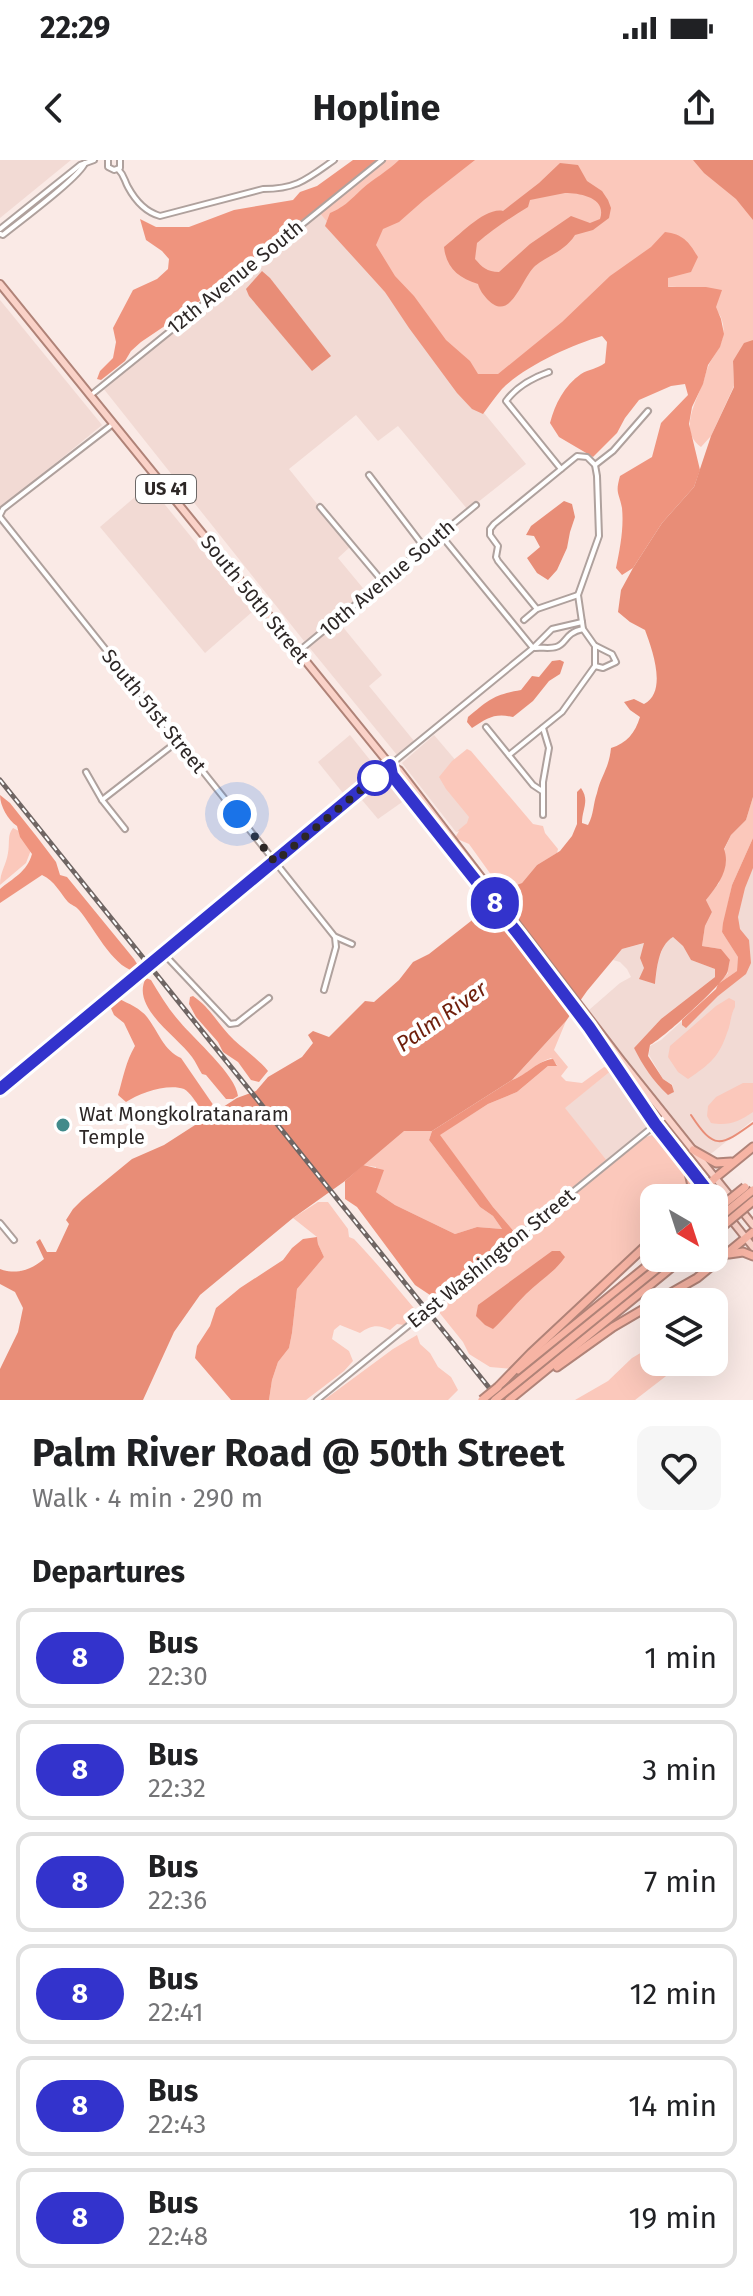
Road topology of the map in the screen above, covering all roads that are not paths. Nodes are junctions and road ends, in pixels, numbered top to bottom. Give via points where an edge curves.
1 (94, 160) edge
2 (107, 160) edge
3 (120, 160) edge
4 (334, 160) edge
5 (382, 160) edge
6 (118, 169) junction
7 (0, 232) edge
8 (0, 284) edge
9 (549, 372) dead end
10 (90, 395) junction
11 (648, 411) dead end
12 (113, 424) junction
13 (595, 465) junction
14 (561, 469) junction
15 (369, 475) dead end
16 (476, 505) dead end
17 (320, 507) dead end
18 (0, 516) edge
19 (440, 534) junction
20 (424, 547) junction
21 (383, 582) junction
22 (578, 595) junction
23 (537, 609) junction
24 (524, 620) dead end
25 (582, 622) junction
26 (564, 627) junction
27 (583, 629) junction
28 (567, 635) junction
29 (595, 646) junction
30 (533, 648) junction
31 (298, 652) junction
32 (595, 666) junction
33 (486, 727) dead end
34 (543, 728) junction
35 (178, 741) junction
36 (509, 755) junction
37 (390, 765) junction
38 (86, 772) dead end
39 (542, 791) junction
40 (102, 800) junction
41 (543, 815) dead end
42 (125, 829) dead end
43 (275, 862) junction
44 (335, 937) junction
45 (352, 944) dead end
46 (164, 954) junction
47 (324, 990) dead end
48 (269, 998) dead end
49 (589, 1022) junction
50 (0, 1089) edge
51 (666, 1116) junction
52 (655, 1124) junction
53 (753, 1147) edge
54 (693, 1150) junction
55 (740, 1157) junction
56 (688, 1168) junction
57 (715, 1178) junction
58 (753, 1180) edge
59 (692, 1184) edge
60 (702, 1184) edge
61 (710, 1184) edge
62 (749, 1188) edge
63 (753, 1201) edge
64 (728, 1202) edge
65 (728, 1208) edge
66 (728, 1216) edge
67 (728, 1221) edge
68 (0, 1223) edge
69 (753, 1225) edge
70 (753, 1232) edge
71 (746, 1238) junction
72 (14, 1240) dead end
73 (753, 1247) edge
74 (640, 1251) edge
75 (728, 1253) edge
76 (728, 1254) edge
77 (753, 1256) edge
78 (640, 1272) edge
79 (653, 1272) edge
80 (666, 1272) edge
81 (704, 1272) edge
82 (680, 1288) edge
83 (640, 1311) edge
84 (538, 1377) junction
85 (507, 1379) junction
86 (317, 1400) edge
87 (482, 1400) edge
88 (495, 1400) edge
89 (509, 1400) edge

1 - 7 street via 3,235
2 - 6 street via 110,169
3 - 6 street
4 - 6 street via 295,186 263,189 160,216 149,213
5 - 10 street, 12th Avenue South
8 - 10 main road, South 50th Street / US 41
9 - 14 street via 531,379 506,401
10 - 12 main road, South 50th Street / US 41
11 - 13 street
12 - 18 street
12 - 31 main road, South 50th Street / US 41
13 - 14 street via 581,455
13 - 22 street via 599,536
14 - 23 street via 490,529 498,561
15 - 20 street
16 - 19 street, 10th Avenue South
17 - 21 street
18 - 35 street, South 51st Street
19 - 20 street, 10th Avenue South
19 - 30 street
20 - 21 street, 10th Avenue South
21 - 31 street, 10th Avenue South
22 - 23 street
22 - 25 street
23 - 24 street
25 - 26 street
25 - 27 street
26 - 28 street
26 - 30 street via 548,631
27 - 28 street
27 - 29 street
28 - 30 street via 555,647
29 - 32 street
29 - 32 street via 616,662
30 - 37 street
31 - 37 main road, South 50th Street / US 41
32 - 34 street via 569,705
33 - 36 street
34 - 36 street
34 - 39 street via 549,748
35 - 40 street
35 - 43 street, South 51st Street
36 - 39 street
37 - 43 street
37 - 49 main road, South 50th Street / US 41 via 392,775
38 - 40 street
39 - 41 street
40 - 42 street
43 - 44 street, South 51st Street
43 - 46 street
44 - 45 street
44 - 47 street
46 - 48 street via 230,1024
46 - 50 street
49 - 51 main road, South 50th Street / US 41
49 - 52 main road, South 50th Street / US 41
51 - 52 street, East Washington Street
51 - 54 main road, South 50th Street / US 41
52 - 56 main road, South 50th Street / US 41
52 - 86 street, East Washington Street
53 - 55 highway
54 - 55 highway via 719,1164
54 - 57 main road, South 50th Street / US 41
55 - 57 highway
56 - 59 highway
56 - 60 main road, South 50th Street / US 41
57 - 61 highway
57 - 69 main road, South 50th Street / US 41
58 - 62 highway
62 - 64 highway, bridge
62 - 65 highway, bridge
63 - 67 highway, bridge
66 - 71 main road, South 50th Street / US 41
68 - 72 street
70 - 71 highway
71 - 73 main road, South 50th Street / US 41
71 - 75 highway
74 - 85 highway
76 - 77 highway
78 - 85 highway
79 - 88 highway, bridge
80 - 84 highway
81 - 82 highway
83 - 84 highway
84 - 89 highway
85 - 87 highway, bridge

